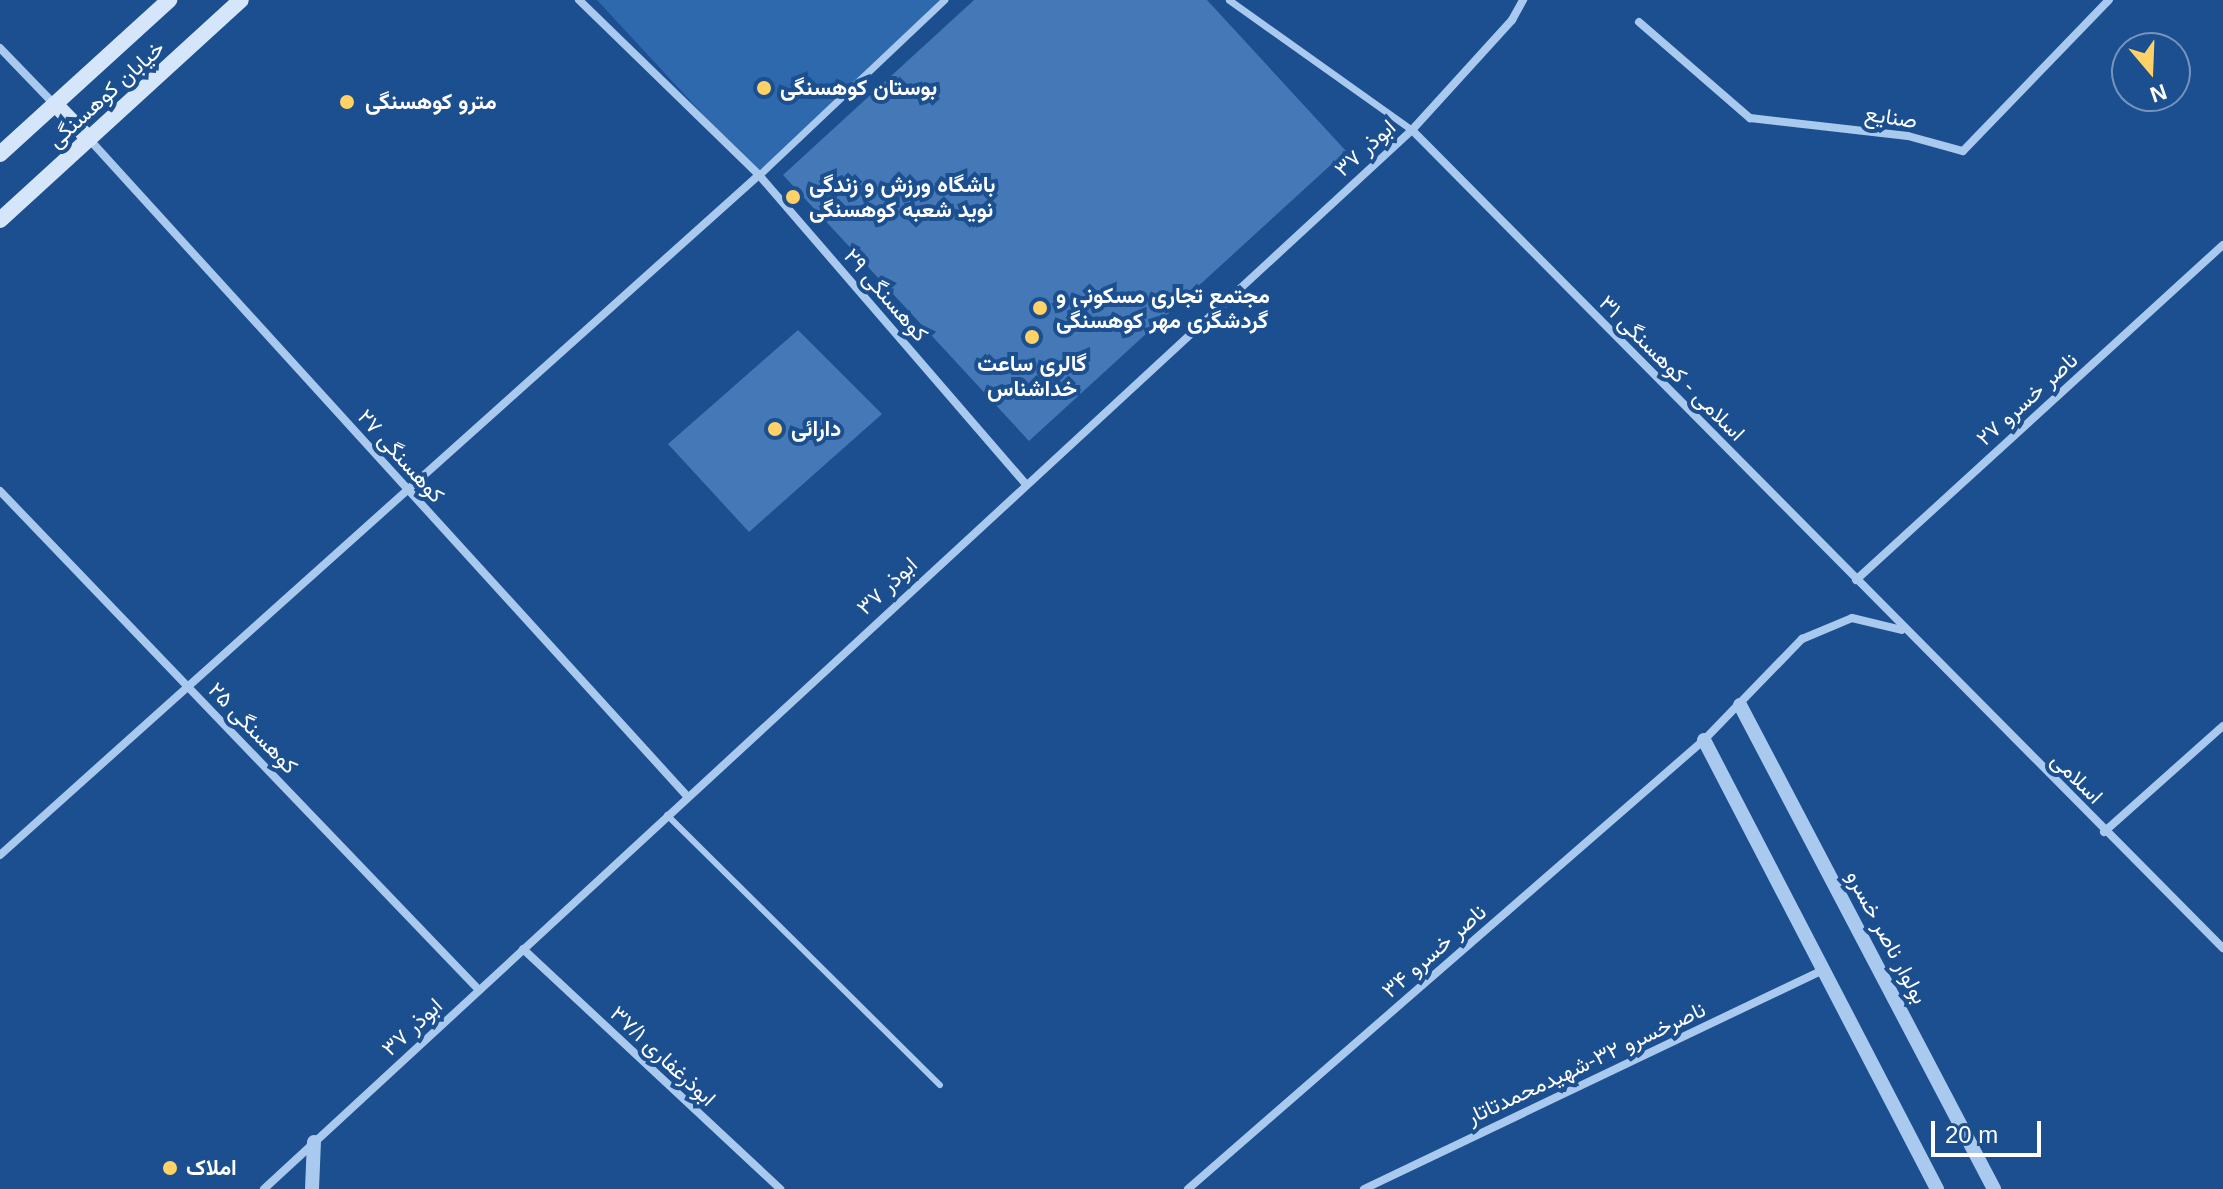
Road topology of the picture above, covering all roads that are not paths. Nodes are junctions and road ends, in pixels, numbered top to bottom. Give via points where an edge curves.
1 (169, 0) edge
2 (241, 0) edge
3 (579, 0) edge
4 (944, 0) edge
5 (1229, 0) edge
6 (1523, 0) edge
7 (2109, 0) edge
8 (1639, 22) dead end
9 (0, 48) edge
10 (55, 104) junction
11 (1412, 130) junction
12 (89, 139) junction
13 (0, 154) edge
14 (759, 175) junction
15 (0, 220) edge
16 (2223, 245) edge
17 (1025, 483) junction
18 (406, 489) junction
19 (0, 491) edge
20 (1856, 580) junction
21 (1907, 631) junction
22 (189, 686) junction
23 (1740, 705) junction
24 (2223, 726) edge
25 (1704, 740) junction
26 (687, 796) junction
27 (667, 815) junction
28 (2104, 832) junction
29 (0, 855) edge
30 (2223, 948) edge
31 (523, 949) junction
32 (1823, 970) junction
33 (479, 990) junction
34 (940, 1085) dead end
35 (314, 1142) junction
36 (264, 1189) edge
37 (312, 1189) edge
38 (780, 1189) edge
39 (1188, 1189) edge
40 (1364, 1189) edge
41 (1937, 1189) edge
42 (1994, 1189) edge

1 - 10 main road, خیابان کوهسنگی
2 - 12 main road, خیابان کوهسنگی
3 - 14 street, کوهسنگی ۲۹
4 - 14 street
5 - 11 street
6 - 11 street, ابوذر ۳۷ via 1512,20
7 - 8 street, صنایع via 1963,151 1908,136 1750,118
9 - 10 street
10 - 12 main road
10 - 13 main road, خیابان کوهسنگی
11 - 17 street, ابوذر ۳۷
11 - 20 street, اسلامی - کوهسنگی ۳۱
12 - 15 main road, خیابان کوهسنگی
12 - 18 street, کوهسنگی ۲۷
14 - 17 street, کوهسنگی ۲۹
14 - 18 street
16 - 20 street, ناصر خسرو ۲۷
17 - 26 street, ابوذر ۳۷
18 - 22 street
18 - 26 street, کوهسنگی ۲۷
19 - 22 street, کوهسنگی ۲۵
20 - 21 street, اسلامی - کوهسنگی ۳۱
21 - 23 street, ناصر خسرو ۳۴ via 1852,618 1826,627 1802,639
21 - 28 street, اسلامی
22 - 29 street
22 - 33 street, کوهسنگی ۲۵
23 - 25 street, ناصر خسرو ۳۴
23 - 42 street, بولوار ناصر خسرو
24 - 28 street
25 - 32 street
25 - 39 street, ناصر خسرو ۳۴
26 - 27 street, ابوذر ۳۷
27 - 31 street, ابوذر ۳۷
27 - 34 lane
28 - 30 street, اسلامی
31 - 33 street, ابوذر ۳۷
31 - 38 street, ابوذرغفاری ۳۷/۱
32 - 40 street, ناصرخسرو ۳۲-شهیدمحمدتاتار
32 - 41 street
33 - 35 street, ابوذر ۳۷
35 - 36 street, ابوذر ۳۷
35 - 37 street

